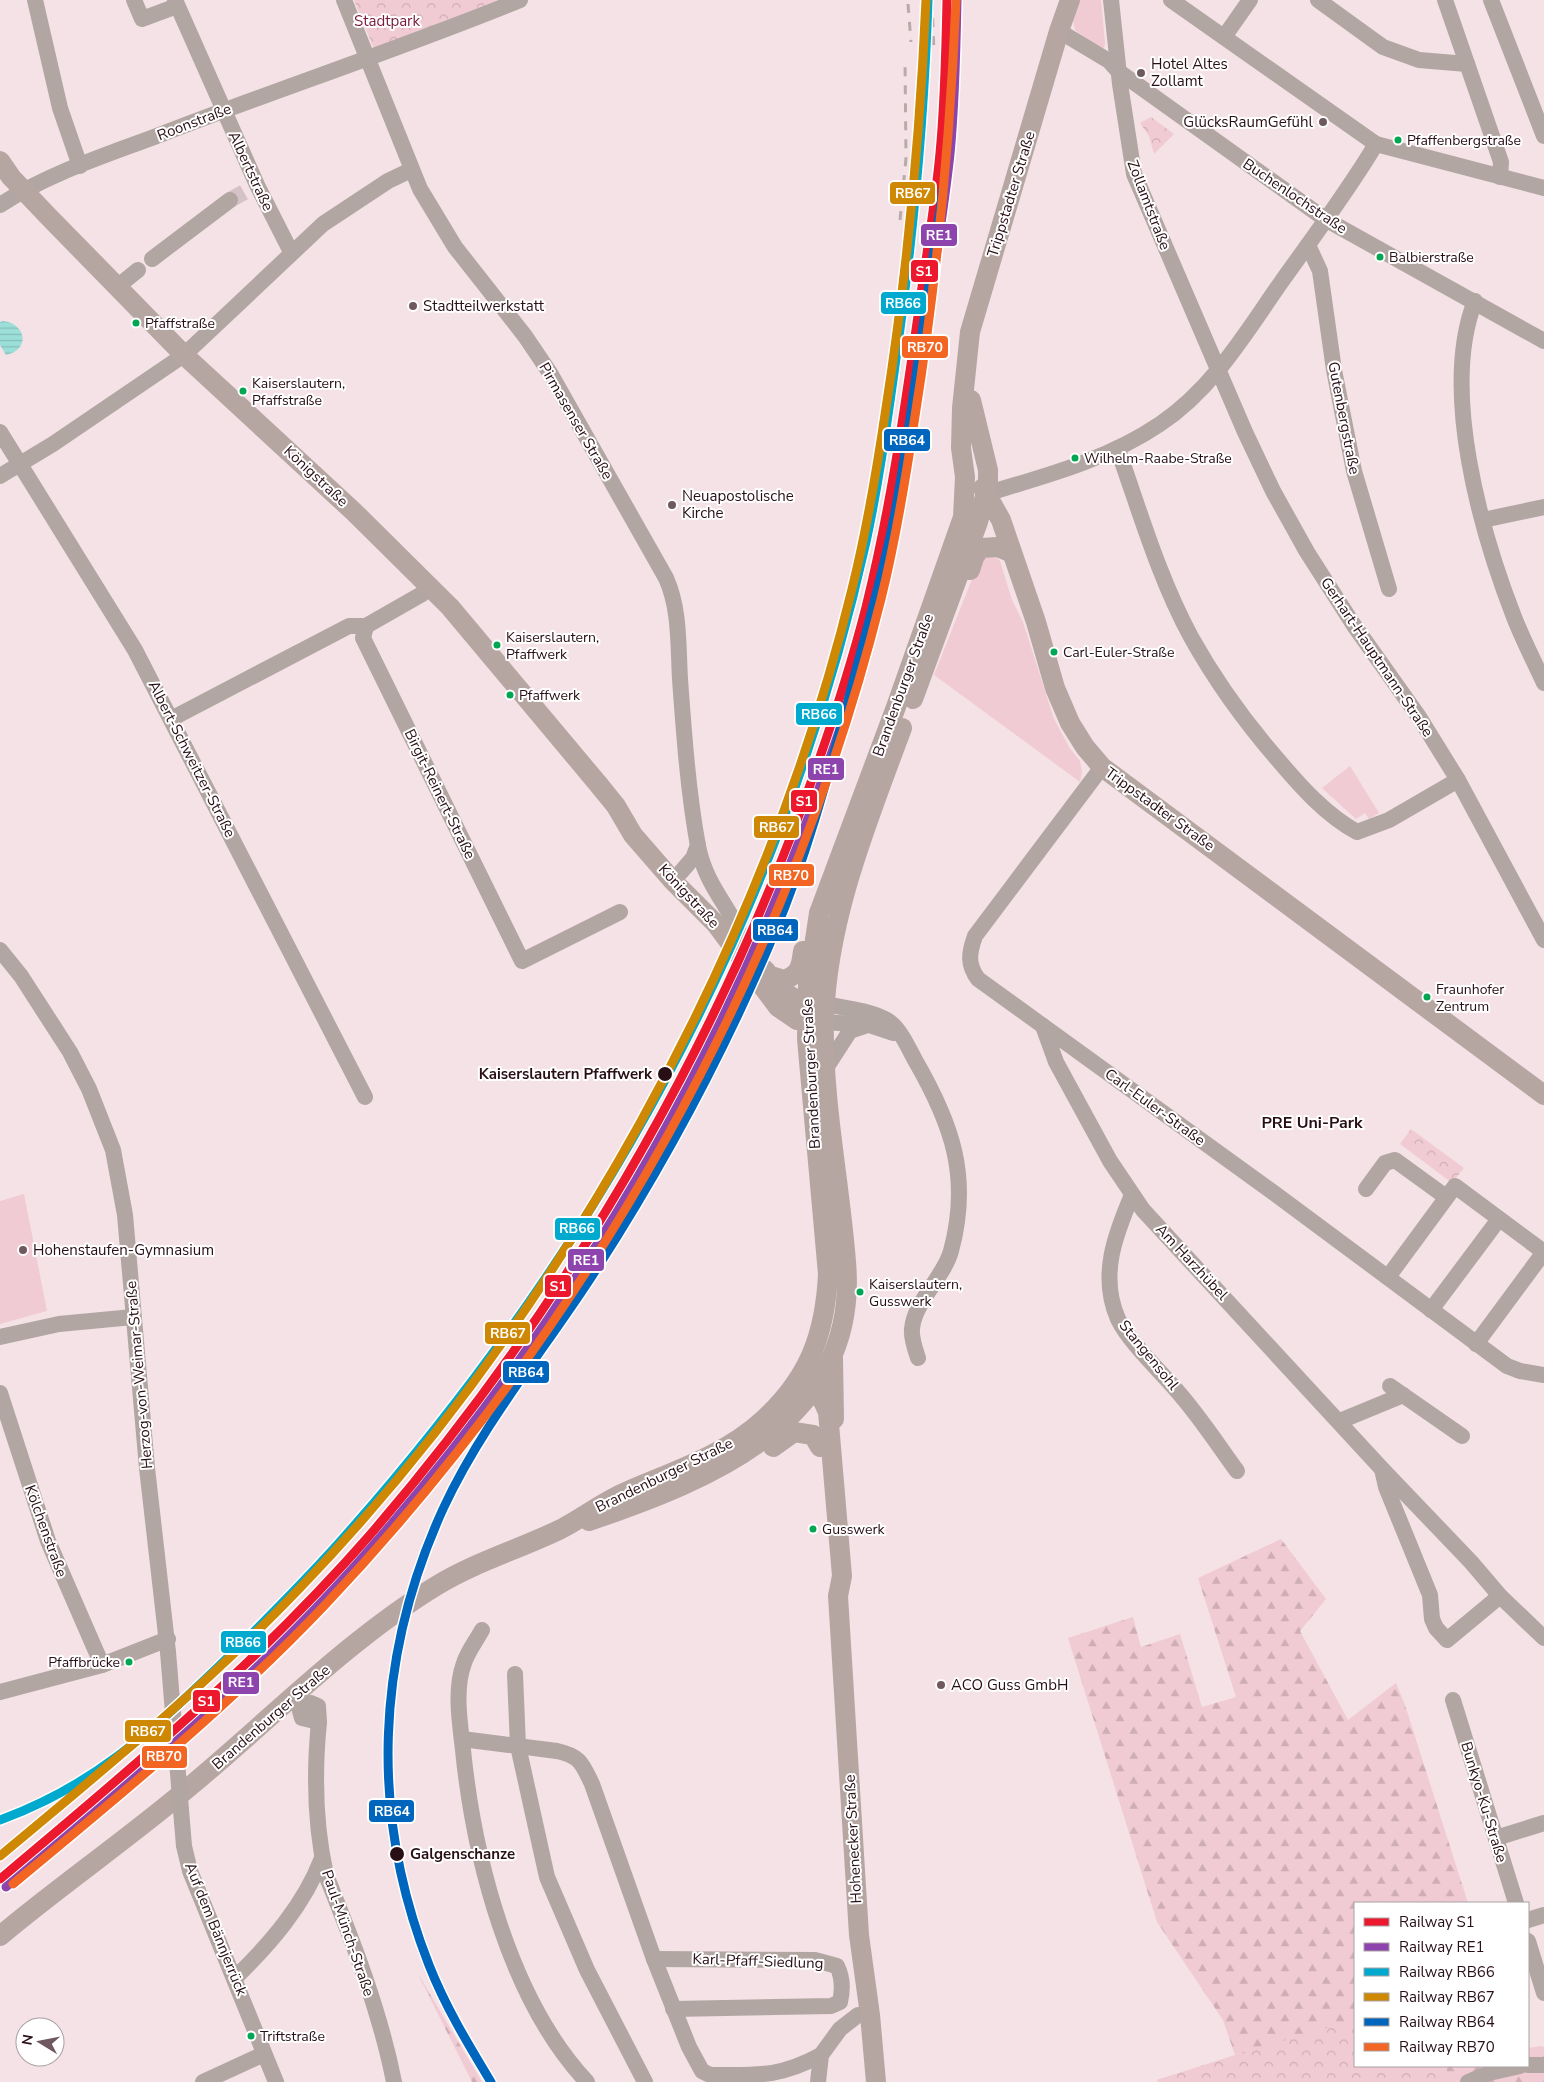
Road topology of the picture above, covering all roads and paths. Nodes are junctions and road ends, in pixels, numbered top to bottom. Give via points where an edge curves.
1 (35, 0) edge
2 (134, 0) edge
3 (344, 0) edge
4 (520, 0) edge
5 (1060, 0) edge
6 (1070, 0) edge
7 (1111, 0) edge
8 (1170, 0) edge
9 (1250, 0) edge
10 (1318, 0) edge
11 (1445, 0) edge
12 (1491, 0) edge
13 (176, 3) edge
14 (1059, 30) junction
15 (1224, 37) junction
16 (367, 59) junction
17 (1467, 64) junction
18 (1118, 71) junction
19 (224, 110) junction
20 (1544, 136) edge
21 (1376, 144) junction
22 (0, 161) edge
23 (80, 166) junction
24 (411, 170) junction
25 (1500, 177) junction
26 (1544, 188) edge
27 (23, 190) junction
28 (230, 200) tunnel mouth
29 (0, 205) edge
30 (1325, 219) junction
31 (1308, 245) junction
32 (291, 252) junction
33 (152, 258) dead end
34 (138, 270) dead end
35 (117, 287) junction
36 (1475, 301) junction
37 (1544, 341) edge
38 (184, 355) junction
39 (968, 358) junction
40 (1218, 371) junction
41 (962, 414) junction
42 (0, 432) edge
43 (1118, 450) junction
44 (20, 464) junction
45 (0, 476) edge
46 (985, 494) junction
47 (1544, 507) edge
48 (963, 517) junction
49 (1483, 520) junction
50 (1010, 552) junction
51 (430, 586) junction
52 (1389, 589) dead end
53 (947, 607) junction
54 (366, 626) junction
55 (1544, 683) edge
56 (171, 719) junction
57 (1102, 767) junction
58 (1458, 780) junction
59 (698, 845) junction
60 (677, 877) junction
61 (620, 912) dead end
62 (819, 914) junction
63 (1544, 940) edge
64 (745, 944) junction
65 (0, 950) edge
66 (768, 975) junction
67 (815, 1013) junction
68 (869, 1025) junction
69 (1043, 1026) junction
70 (900, 1036) junction
71 (826, 1068) junction
72 (1544, 1096) edge
73 (365, 1097) dead end
74 (1366, 1189) dead end
75 (1132, 1195) junction
76 (1446, 1197) junction
77 (1499, 1219) junction
78 (1544, 1252) edge
79 (1388, 1277) junction
80 (1431, 1310) junction
81 (133, 1317) junction
82 (0, 1337) edge
83 (1476, 1344) junction
84 (834, 1354) junction
85 (918, 1358) dead end
86 (1543, 1372) edge
87 (807, 1384) junction
88 (0, 1393) edge
89 (1340, 1422) junction
90 (1462, 1436) dead end
91 (826, 1448) junction
92 (753, 1449) junction
93 (1382, 1469) junction
94 (1237, 1471) dead end
95 (562, 1528) junction
96 (1500, 1596) junction
97 (482, 1630) dead end
98 (1544, 1638) edge
99 (168, 1645) junction
100 (102, 1666) junction
101 (515, 1674) dead end
102 (0, 1692) edge
103 (1453, 1700) dead end
104 (319, 1722) dead end
105 (462, 1739) junction
106 (518, 1746) junction
107 (1544, 1823) edge
108 (1496, 1838) junction
109 (322, 1858) junction
110 (1516, 1902) edge
111 (1544, 1915) edge
112 (1529, 1920) edge
113 (0, 1936) edge
114 (1529, 1944) edge
115 (654, 1959) junction
116 (235, 1978) junction
117 (1544, 1994) edge
118 (674, 2009) junction
119 (870, 2015) junction
120 (264, 2054) junction
121 (821, 2056) junction
122 (1529, 2065) edge
123 (1544, 2065) edge
124 (1516, 2067) edge
125 (772, 2075) junction
126 (203, 2082) edge
127 (276, 2082) edge
128 (394, 2082) edge
129 (587, 2082) edge
130 (645, 2082) edge
131 (796, 2082) edge
132 (818, 2082) edge
133 (876, 2082) edge
134 (1468, 2082) edge

1 - 23 street via 60,108
2 - 13 street, Albertstraße via 142,19
3 - 16 street, Pirmasenser Straße
4 - 16 street, Roonstraße
5 - 14 main road, Trippstadter Straße
6 - 14 main road, Trippstadter Straße
7 - 18 street, Zollamtstraße
8 - 15 street
9 - 15 street
10 - 17 street via 1383,47 1419,60
11 - 17 street
12 - 20 street
13 - 19 street, Albertstraße
14 - 18 street, Buchenlochstraße via 1109,61
14 - 39 main road, Trippstadter Straße via 978,303 970,332
15 - 21 street
16 - 19 street, Roonstraße
16 - 24 street, Pirmasenser Straße
17 - 25 street via 1501,162
18 - 30 street, Buchenlochstraße
18 - 40 street, Zollamtstraße via 1134,174
19 - 23 street, Roonstraße
19 - 32 street, Albertstraße via 252,188
21 - 25 street
21 - 30 street
22 - 27 main road, Königstraße
23 - 27 street, Roonstraße
24 - 32 street via 337,213
24 - 59 street, Pirmasenser Straße via 455,247 550,373 672,592
25 - 26 street
27 - 29 street, Roonstraße
27 - 35 main road, Königstraße
28 - 33 street
30 - 31 street
30 - 36 street, Buchenlochstraße
31 - 40 street
31 - 52 street, Gutenbergstraße via 1320,270 1334,370 1354,471
32 - 38 street
34 - 35 street
35 - 38 main road, Königstraße
36 - 37 street, Buchenlochstraße
36 - 49 street via 1465,336 1462,394 1465,433
38 - 44 street
38 - 51 main road, Königstraße
39 - 41 main road, Trippstadter Straße
39 - 46 main road, Trippstadter Straße via 971,407 988,470
40 - 43 street via 1182,408
40 - 58 street, Gerhart-Hauptmann-Straße via 1273,491 1307,552
41 - 46 main road
41 - 48 main road, Brandenburger Straße
42 - 44 street, Albert-Schweitzer-Straße
43 - 46 street
43 - 58 street via 1151,543 1195,643 1250,728 1314,799 1357,832 1389,820
44 - 45 street
44 - 56 street, Albert-Schweitzer-Straße via 118,620
46 - 48 main road
46 - 50 main road, Trippstadter Straße via 1001,520
46 - 53 main road, Brandenburger Straße
47 - 49 street
48 - 62 main road, Brandenburger Straße
49 - 55 street via 1514,618
50 - 53 main road via 997,547 982,548 975,555 961,595
50 - 57 main road, Trippstadter Straße via 1036,622 1055,688 1070,723
51 - 54 street via 422,594
51 - 60 main road, Königstraße via 616,806 637,824
53 - 67 main road, Brandenburger Straße via 847,882
54 - 56 street via 349,626
54 - 61 street, Birgit-Reinert-Straße via 363,638 522,962
56 - 73 street, Albert-Schweitzer-Straße
57 - 69 street, Carl-Euler-Straße via 975,936 970,952 969,962 978,979
57 - 72 main road, Trippstadter Straße
58 - 63 street, Gerhart-Hauptmann-Straße
59 - 60 street via 693,858
59 - 64 street, Pirmasenser Straße via 709,882 738,924
60 - 64 main road, Königstraße via 712,903
60 - 67 main road, Königstraße via 778,1007 797,1020
62 - 66 main road via 808,928 801,969 797,974 784,980
62 - 67 main road, Brandenburger Straße via 811,962
64 - 66 main road, Königstraße
65 - 81 street, Herzog-von-Weimar-Straße via 21,976 70,1052 114,1150 125,1215
66 - 67 main road, Königstraße via 784,993
67 - 68 street
67 - 70 street via 878,1016 888,1021
67 - 71 main road, Brandenburger Straße
67 - 87 main road, Brandenburger Straße via 814,1144 828,1274 821,1331 812,1354
68 - 70 street
68 - 71 street via 850,1031
69 - 75 street, Am Harzhübel via 1059,1068
69 - 79 street, Carl-Euler-Straße
70 - 85 street via 945,1116 960,1177 959,1206 950,1253 912,1327
71 - 84 main road, Brandenburger Straße via 847,1281
74 - 76 street via 1385,1163 1395,1160
75 - 89 street, Am Harzhübel
75 - 94 street, Stangensohl via 1117,1230 1109,1262 1110,1292 1119,1320 1192,1408
76 - 77 street via 1455,1186
76 - 79 street
77 - 78 street
77 - 80 street
78 - 83 street
79 - 80 street, Carl-Euler-Straße
80 - 83 street, Carl-Euler-Straße
81 - 82 street via 59,1324
81 - 99 street, Herzog-von-Weimar-Straße
83 - 86 street, Carl-Euler-Straße via 1507,1366
84 - 87 main road, Brandenburger Straße
84 - 91 main road, Hohenecker Straße
87 - 91 main road, Hohenecker Straße via 823,1401 828,1412
87 - 92 main road, Brandenburger Straße via 784,1423
87 - 95 main road, Brandenburger Straße via 740,1437 687,1467 608,1500
88 - 100 street, Kölchenstraße via 48,1541
89 - 90 street via 1397,1390
89 - 93 street, Am Harzhübel
91 - 92 main road via 812,1435 794,1432 776,1446
91 - 119 main road, Hohenecker Straße via 842,1576 838,1596 859,1935
92 - 95 main road, Brandenburger Straße via 696,1481 617,1512
93 - 96 street, Am Harzhübel via 1472,1562
93 - 96 street, Am Harzhübel via 1386,1487 1430,1595 1432,1619 1447,1640
95 - 113 main road, Brandenburger Straße via 437,1585 397,1614 316,1678 187,1790
96 - 98 street, Am Harzhübel
97 - 105 street via 464,1664 461,1678
99 - 100 street
99 - 116 street, Auf dem Bännjerrück, bridge via 184,1846 190,1871
100 - 102 street
101 - 106 street
103 - 108 street, Bunkyo-Ku-Straße
104 - 109 street, Paul-Münch-Straße via 316,1787
105 - 106 street
105 - 129 street via 471,1811 484,1872 506,1941 534,2004 558,2046
106 - 115 street via 569,1754 581,1761
106 - 130 street via 547,1877 587,1970
107 - 108 street
108 - 110 street, Bunkyo-Ku-Straße
109 - 116 street via 315,1876 277,1933
109 - 128 street, Paul-Münch-Straße via 386,2044
111 - 112 street
114 - 117 street
115 - 118 street
115 - 118 street, Karl-Pfaff-Siedlung via 815,1960 837,1966 841,1974 840,2002 831,2006
116 - 120 street, Auf dem Bännjerrück
118 - 125 street via 702,2071 710,2075
119 - 121 street via 858,2015 846,2023
119 - 133 main road, Hohenecker Straße
120 - 126 street
120 - 127 street, Auf dem Bännjerrück
121 - 125 street via 798,2068
121 - 132 street
122 - 123 street
124 - 134 street
125 - 131 street

